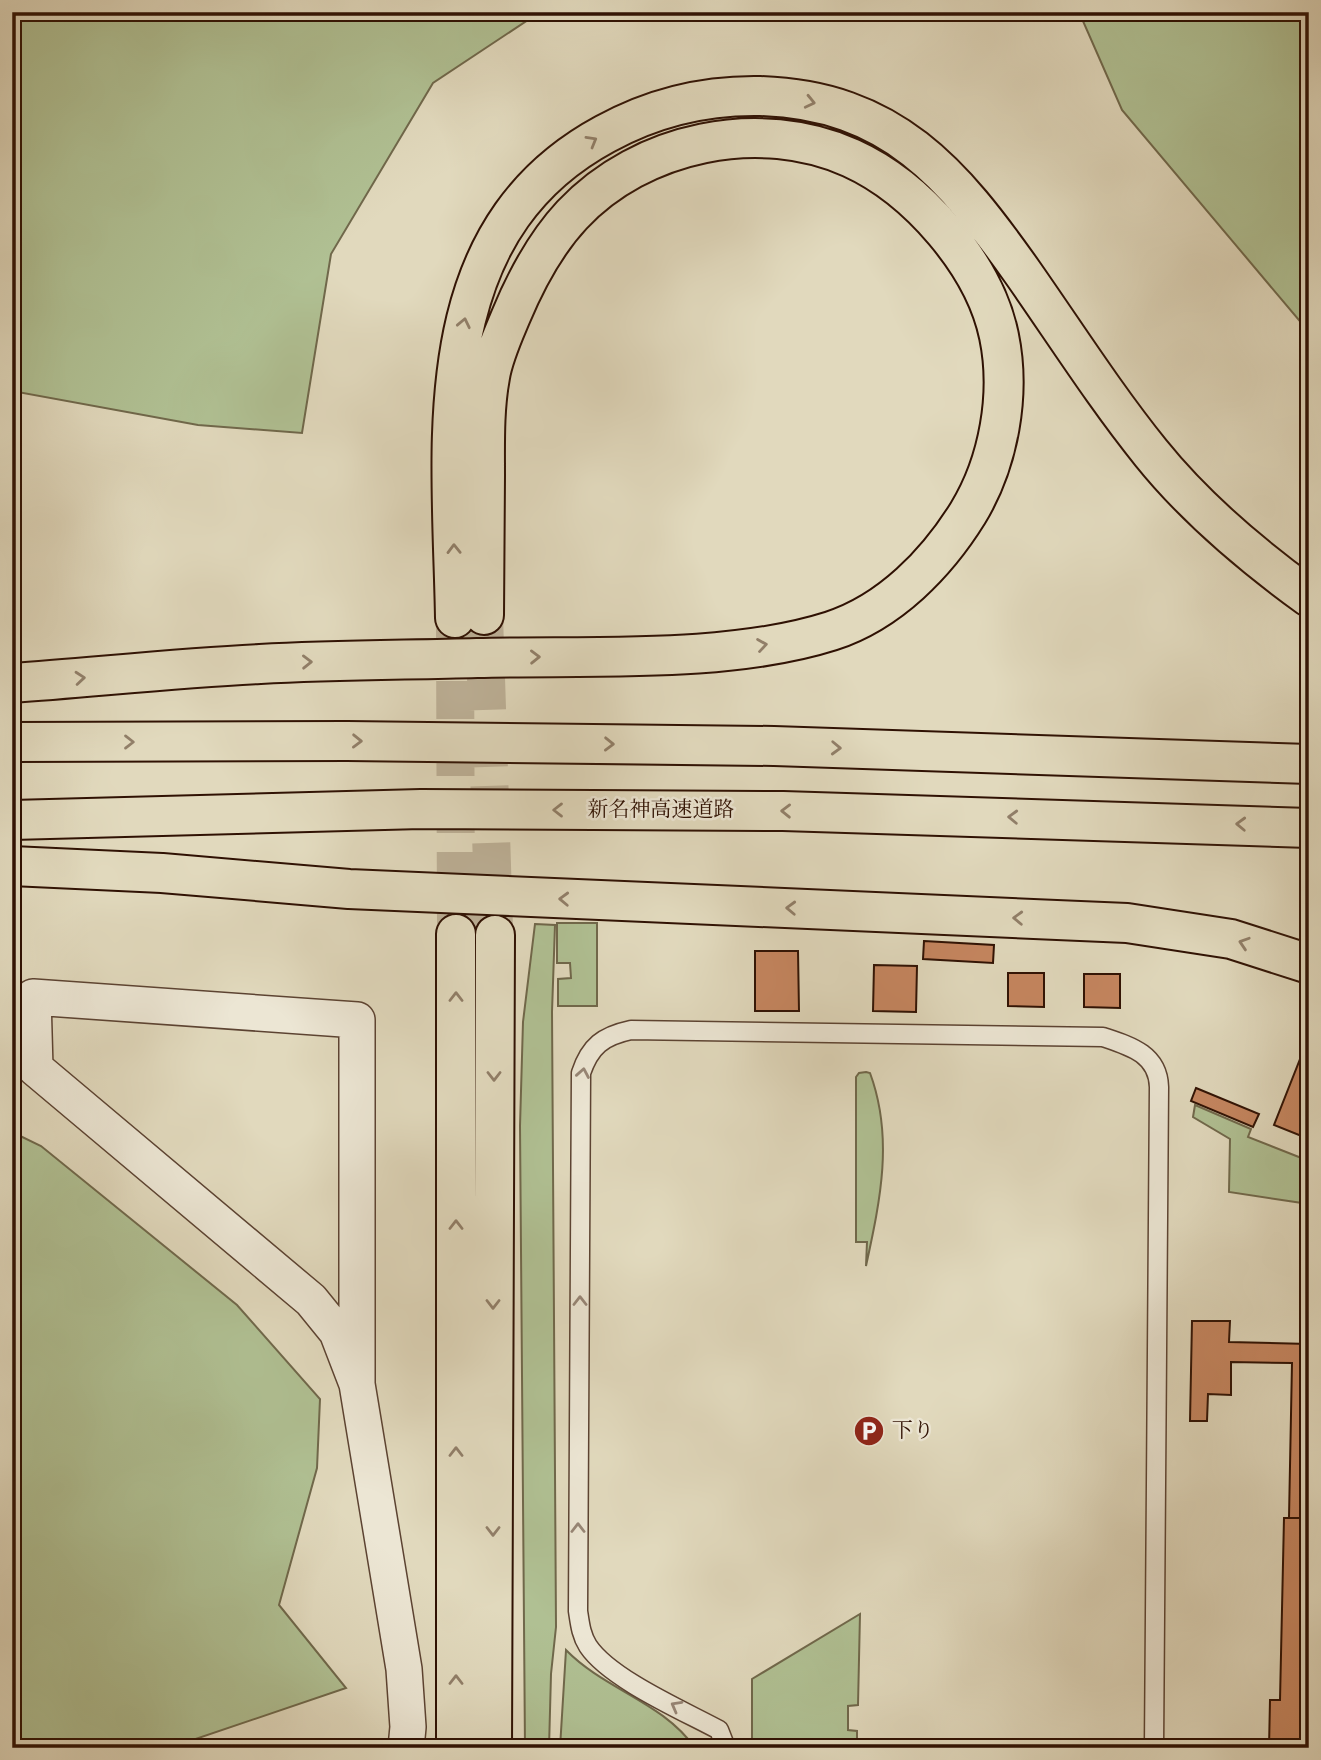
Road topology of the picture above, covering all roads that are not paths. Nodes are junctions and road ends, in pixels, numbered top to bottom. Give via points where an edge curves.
1 (1309, 597) edge
2 (12, 683) edge
3 (12, 742) edge
4 (1309, 764) edge
5 (12, 820) edge
6 (1309, 828) edge
7 (12, 866) edge
8 (456, 934) tunnel mouth
9 (495, 934) tunnel mouth
10 (1309, 964) edge
11 (357, 1384) junction
12 (406, 1748) edge
13 (456, 1748) edge
14 (492, 1748) edge
15 (726, 1748) edge
16 (1154, 1748) edge

2 -> 1 highway via 260,664 722,652 836,630 919,578 979,494 997,441 1004,384 999,333 977,280 950,236 906,192 853,159 804,143 751,137 654,157 575,212 544,250 520,294 490,377 470,616 453,392 467,307 485,262 527,198 583,146 659,109 703,98 789,97 831,106 866,120 929,158 982,215 1151,453 1229,535
3 -> 4 highway via 774,746
6 -> 5 highway, 新名神高速道路 via 769,811 421,809
10 -> 7 highway via 1231,939 1127,923 349,889
13 -> 8 highway
9 -> 14 highway
11 - 11 street via 337,1332 311,1300 35,1068 33,996 357,1020
11 - 12 street via 404,1669
15 -> 16 lane via 719,1730 612,1670 589,1648 578,1611 581,1073 595,1044 610,1034 631,1030 1103,1037 1140,1051 1159,1072

